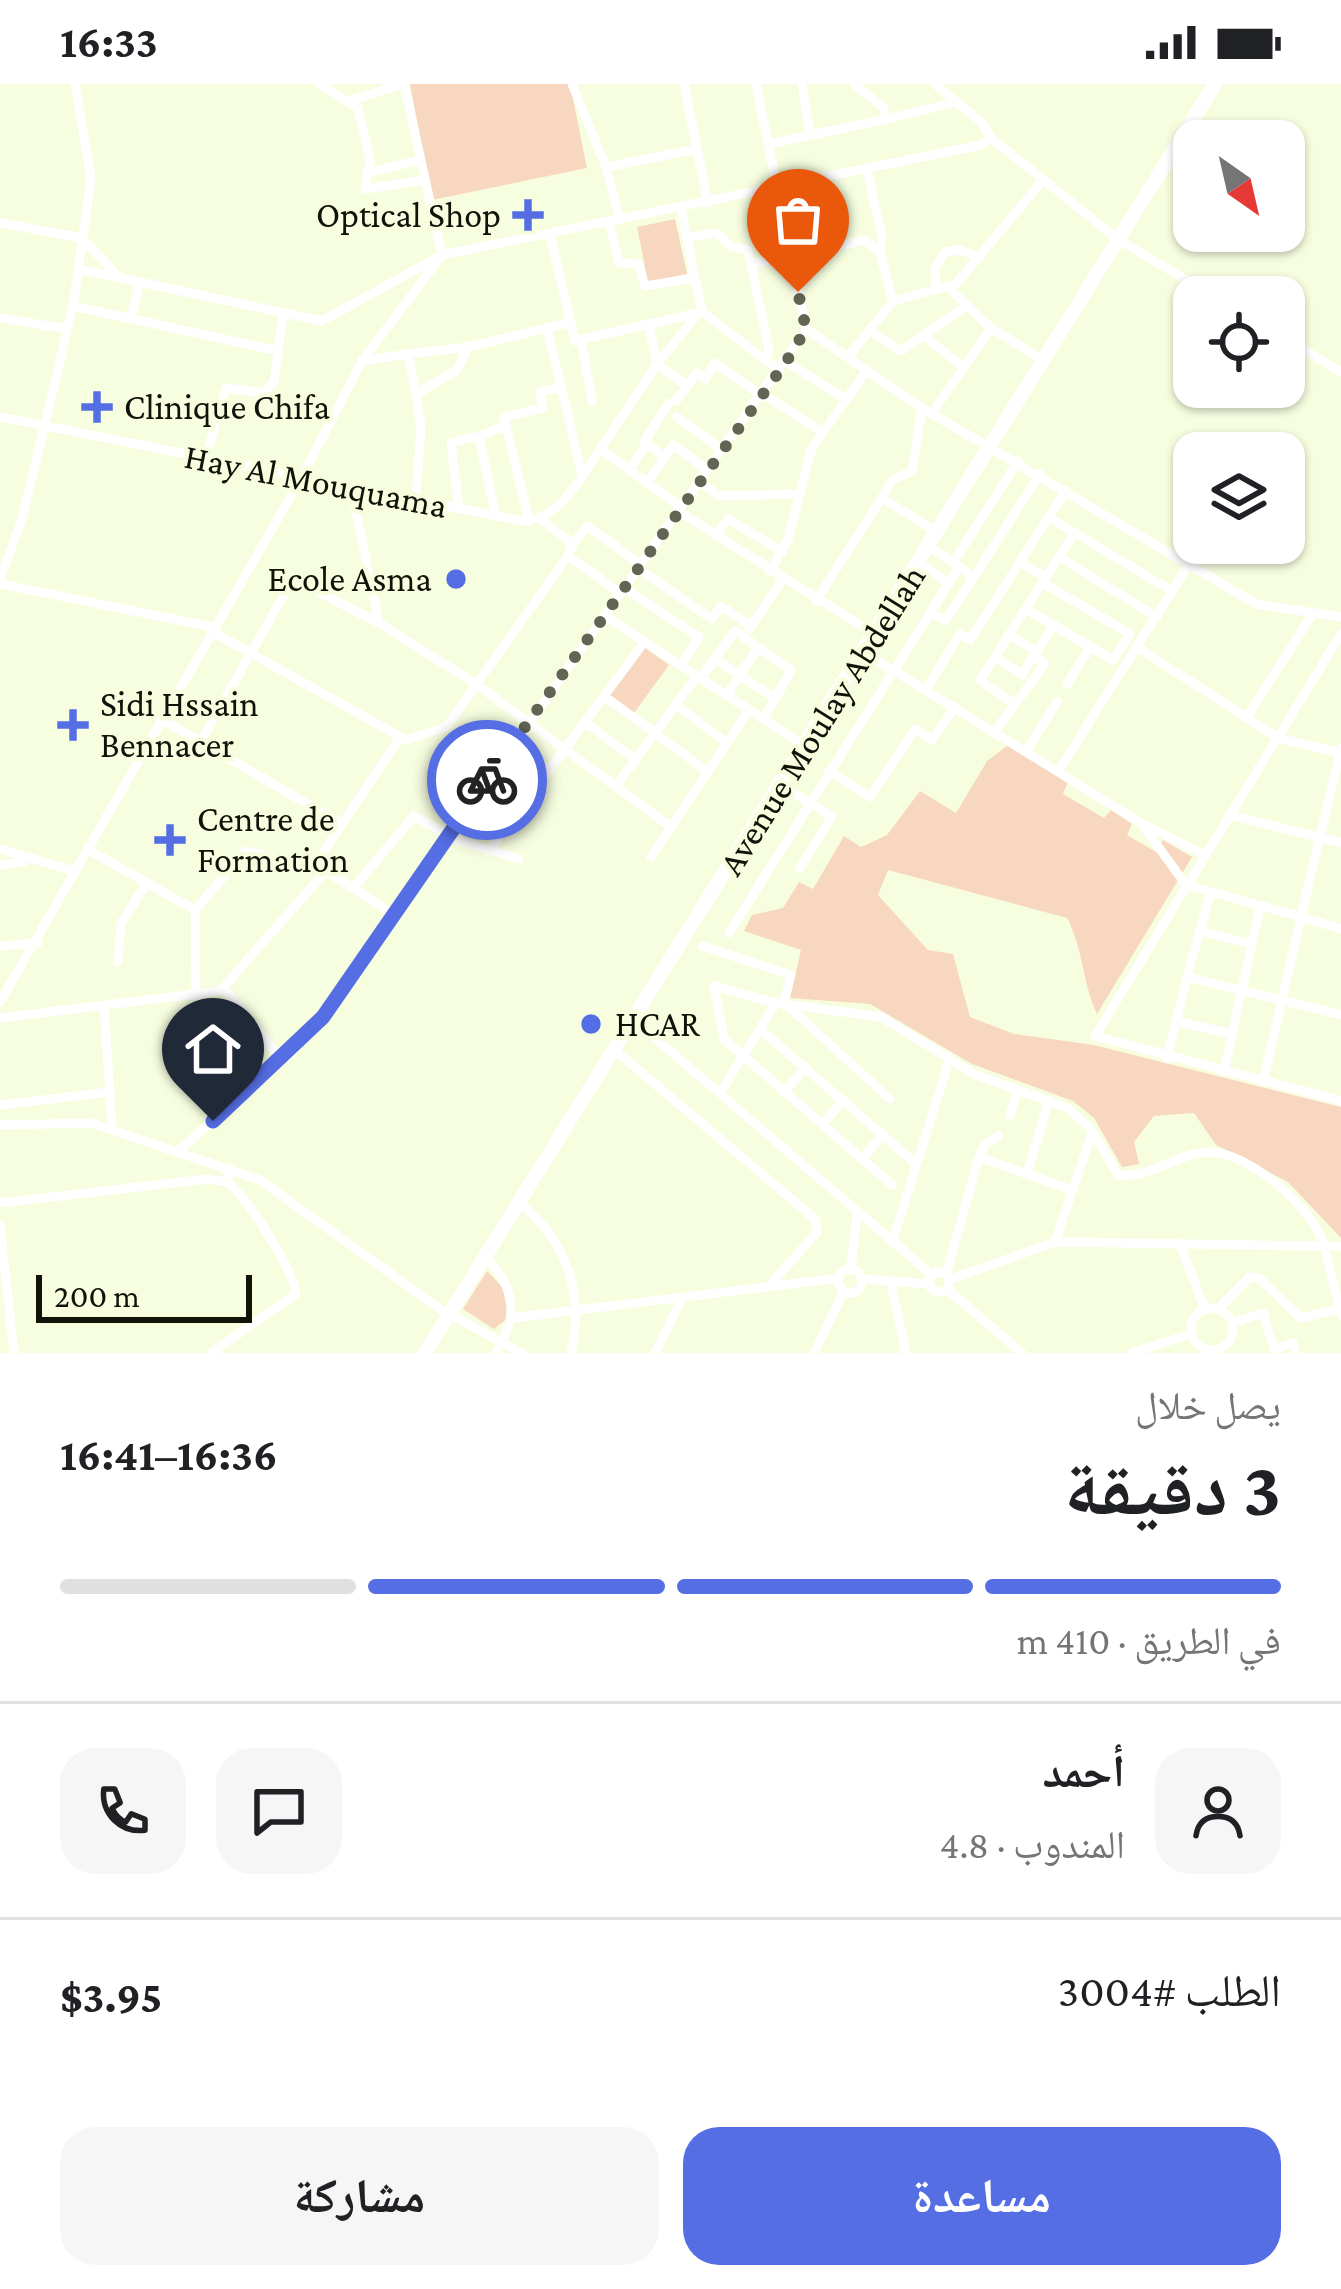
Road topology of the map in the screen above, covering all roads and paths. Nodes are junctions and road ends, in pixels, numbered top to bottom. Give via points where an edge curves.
1 (75, 84) edge
2 (320, 84) edge
3 (404, 84) edge
4 (572, 84) edge
5 (684, 84) edge
6 (755, 84) edge
7 (802, 84) edge
8 (854, 84) edge
9 (935, 84) edge
10 (1215, 84) edge
11 (352, 100) junction
12 (957, 102) junction
13 (887, 119) junction
14 (810, 135) junction
15 (991, 138) junction
16 (769, 144) junction
17 (698, 149) junction
18 (420, 160) junction
19 (606, 167) junction
20 (867, 170) junction
21 (366, 172) junction
22 (424, 180) junction
23 (1043, 180) junction
24 (777, 190) junction
25 (708, 203) junction
26 (681, 209) junction
27 (615, 221) junction
28 (0, 224) edge
29 (550, 235) junction
30 (82, 238) junction
31 (687, 238) junction
32 (1119, 241) junction
33 (880, 254) junction
34 (442, 255) junction
35 (789, 255) junction
36 (980, 258) junction
37 (751, 264) junction
38 (78, 269) junction
39 (1179, 276) edge
40 (695, 278) junction
41 (122, 280) junction
42 (139, 284) junction
43 (949, 288) junction
44 (936, 290) junction
45 (893, 301) junction
46 (74, 306) junction
47 (966, 306) junction
48 (702, 313) junction
49 (284, 315) junction
50 (0, 318) edge
51 (131, 318) junction
52 (568, 322) junction
53 (650, 325) junction
54 (547, 328) junction
55 (991, 328) junction
56 (67, 329) junction
57 (806, 329) junction
58 (868, 330) junction
59 (924, 336) junction
60 (581, 339) junction
61 (468, 346) junction
62 (278, 351) junction
63 (1305, 351) edge
64 (408, 354) junction
65 (848, 357) junction
66 (765, 360) junction
67 (362, 361) junction
68 (1046, 362) junction
69 (657, 364) junction
70 (962, 366) junction
71 (783, 367) junction
72 (866, 370) junction
73 (1341, 372) edge
74 (687, 386) junction
75 (560, 387) junction
76 (416, 394) junction
77 (762, 395) junction
78 (846, 399) junction
79 (592, 401) dead end
80 (927, 410) junction
81 (0, 417) edge
82 (677, 417) dead end
83 (506, 425) junction
84 (41, 426) junction
85 (822, 432) junction
86 (476, 438) junction
87 (647, 444) junction
88 (994, 447) junction
89 (601, 449) junction
90 (722, 450) junction
91 (665, 457) junction
92 (205, 460) junction
93 (1018, 461) junction
94 (629, 470) junction
95 (708, 470) junction
96 (582, 474) junction
97 (1040, 474) junction
98 (302, 475) junction
99 (699, 482) junction
100 (647, 483) junction
101 (351, 487) junction
102 (1066, 490) junction
103 (799, 494) junction
104 (733, 496) junction
105 (882, 498) junction
106 (416, 499) junction
107 (459, 509) junction
108 (679, 509) junction
109 (496, 517) junction
110 (1048, 518) junction
111 (728, 519) junction
112 (534, 520) junction
113 (1075, 532) junction
114 (716, 536) junction
115 (935, 541) junction
116 (573, 544) junction
117 (1029, 548) junction
118 (782, 552) junction
119 (1173, 554) edge
120 (568, 556) junction
121 (1057, 561) junction
122 (1020, 562) junction
123 (920, 564) junction
124 (1189, 564) joint
125 (956, 565) junction
126 (639, 566) junction
127 (770, 571) junction
128 (1143, 573) junction
129 (974, 577) junction
130 (783, 580) junction
131 (1044, 580) junction
132 (0, 582) edge
133 (949, 584) junction
134 (622, 590) junction
135 (1172, 591) junction
136 (1127, 599) junction
137 (816, 601) junction
138 (1026, 609) junction
139 (930, 613) junction
140 (604, 615) junction
141 (1312, 615) junction
142 (1157, 617) junction
143 (1341, 617) edge
144 (379, 623) junction
145 (751, 626) junction
146 (1053, 626) junction
147 (212, 628) junction
148 (1009, 634) junction
149 (1130, 634) junction
150 (1341, 634) edge
151 (876, 635) junction
152 (743, 637) junction
153 (645, 641) junction
154 (1139, 644) junction
155 (758, 647) junction
156 (1090, 648) junction
157 (249, 652) junction
158 (865, 653) junction
159 (1035, 654) junction
160 (995, 657) junction
161 (714, 658) junction
162 (680, 665) junction
163 (893, 670) junction
164 (740, 675) junction
165 (699, 677) junction
166 (1027, 678) junction
167 (476, 683) junction
168 (1067, 684) dead end
169 (926, 689) junction
170 (727, 695) junction
171 (604, 696) junction
172 (776, 699) junction
173 (1012, 702) junction
174 (1057, 702) dead end
175 (676, 705) junction
176 (955, 706) junction
177 (749, 710) junction
178 (161, 718) junction
179 (1246, 718) junction
180 (764, 719) junction
181 (528, 722) junction
182 (584, 722) junction
183 (995, 730) junction
184 (470, 731) dead end
185 (655, 734) junction
186 (1278, 738) junction
187 (399, 739) junction
188 (200, 742) junction
189 (728, 743) junction
190 (806, 747) junction
191 (565, 748) junction
192 (1027, 750) junction
193 (1341, 752) edge
194 (504, 756) junction
195 (635, 760) junction
196 (1059, 770) junction
197 (830, 771) junction
198 (708, 772) junction
199 (782, 786) junction
200 (616, 787) junction
201 (810, 803) junction
202 (1229, 815) junction
203 (342, 824) junction
204 (1141, 824) junction
205 (671, 827) junction
206 (448, 835) junction
207 (1320, 838) junction
208 (1341, 843) edge
209 (0, 849) edge
210 (87, 849) junction
211 (489, 851) junction
212 (1205, 855) junction
213 (651, 857) dead end
214 (519, 859) dead end
215 (30, 861) junction
216 (0, 865) edge
217 (313, 867) junction
218 (800, 868) dead end
219 (74, 871) junction
220 (326, 871) junction
221 (147, 883) junction
222 (1186, 885) junction
223 (356, 886) junction
224 (1210, 895) junction
225 (1260, 907) junction
226 (195, 910) junction
227 (393, 914) junction
228 (1301, 917) junction
229 (1341, 929) edge
230 (1199, 931) junction
231 (729, 933) dead end
232 (38, 943) junction
233 (1252, 944) junction
234 (0, 946) edge
235 (702, 946) dead end
236 (118, 962) dead end
237 (1187, 977) junction
238 (226, 988) junction
239 (1241, 990) junction
240 (196, 996) junction
241 (1282, 1000) junction
242 (0, 1002) edge
243 (782, 1004) junction
244 (104, 1006) junction
245 (1341, 1015) edge
246 (0, 1018) edge
247 (635, 1021) junction
248 (1176, 1021) junction
249 (761, 1030) junction
250 (1232, 1034) junction
251 (616, 1051) junction
252 (745, 1057) junction
253 (1166, 1059) junction
254 (282, 1060) junction
255 (949, 1061) junction
256 (806, 1067) junction
257 (1224, 1072) junction
258 (1263, 1082) junction
259 (1018, 1090) junction
260 (110, 1092) junction
261 (784, 1092) junction
262 (720, 1093) junction
263 (890, 1099) dead end
264 (844, 1100) junction
265 (1049, 1100) junction
266 (1341, 1101) edge
267 (0, 1105) edge
268 (1010, 1115) dead end
269 (822, 1124) junction
270 (0, 1125) edge
271 (112, 1128) junction
272 (1092, 1133) junction
273 (883, 1134) junction
274 (999, 1136) dead end
275 (178, 1151) junction
276 (979, 1157) junction
277 (862, 1159) junction
278 (916, 1164) junction
279 (231, 1169) junction
280 (1027, 1174) junction
281 (227, 1182) junction
282 (892, 1185) dead end
283 (1072, 1190) junction
284 (519, 1202) junction
285 (0, 1203) edge
286 (857, 1213) junction
287 (0, 1225) edge
288 (1055, 1242) junction
289 (892, 1244) junction
290 (1180, 1245) junction
291 (1324, 1246) junction
292 (1341, 1247) edge
293 (485, 1256) junction
294 (952, 1262) junction
295 (851, 1269) junction
296 (967, 1274) junction
297 (839, 1278) junction
298 (862, 1279) junction
299 (931, 1280) junction
300 (947, 1281) junction
301 (891, 1283) junction
302 (770, 1286) junction
303 (844, 1291) junction
304 (682, 1298) junction
305 (960, 1300) junction
306 (1205, 1309) junction
307 (1218, 1309) junction
308 (1340, 1312) edge
309 (577, 1313) junction
310 (449, 1314) junction
311 (513, 1318) junction
312 (1232, 1323) junction
313 (1191, 1334) junction
314 (502, 1342) junction
315 (1219, 1351) edge
316 (14, 1353) edge
317 (211, 1353) edge
318 (425, 1353) edge
319 (496, 1353) edge
320 (522, 1353) edge
321 (571, 1353) edge
322 (655, 1353) edge
323 (814, 1353) edge
324 (905, 1353) edge
325 (1022, 1353) edge
326 (1131, 1353) edge
327 (1296, 1353) edge

1 - 30 street via 91,179
2 - 11 street
3 - 11 street
3 - 18 street
4 - 19 street
5 - 17 street
6 - 16 street
7 - 14 street
8 - 13 street via 883,106
9 - 12 street
10 - 32 main road, Avenue Moulay Abdellah
11 - 21 street via 365,130
12 - 13 street
12 - 15 street
13 - 14 street
14 - 16 street
15 - 20 street
15 - 23 street
16 - 24 street
17 - 19 street
17 - 25 street
18 - 21 street
18 - 22 street
19 - 27 street
20 - 24 street
20 - 33 street
21 - 22 street via 371,192
22 - 34 street
23 - 32 street
23 - 36 street
24 - 25 street
24 - 35 street
25 - 26 street
26 - 27 street
26 - 31 street
27 - 29 street
27 - 40 street via 619,262 638,264 645,286
28 - 30 street
29 - 34 street
29 - 52 street
30 - 38 street
30 - 41 street
31 - 37 street via 716,232 732,248 747,249
31 - 40 street
32 - 39 street
32 - 68 main road, Avenue Moulay Abdellah
33 - 35 street via 865,240
33 - 45 street
34 - 49 street via 334,319
34 - 67 street
35 - 37 street
35 - 57 street
36 - 43 street
36 - 44 street via 945,252 935,268
37 - 66 street
38 - 41 street
38 - 46 street
40 - 48 street
41 - 42 street
42 - 49 street
42 - 51 street
43 - 44 street
43 - 47 street
44 - 45 street
45 - 58 street
46 - 51 street
46 - 56 street
47 - 55 street
47 - 59 street
48 - 53 street
48 - 66 street
48 - 69 street
49 - 62 street
50 - 56 street
51 - 62 street
52 - 54 street
52 - 60 street via 571,337
53 - 60 street
53 - 69 street
54 - 61 street
54 - 75 street
55 - 68 street
55 - 70 street
56 - 84 street
57 - 65 street
57 - 71 street
58 - 59 street via 898,351
58 - 65 street
59 - 70 street
60 - 79 street
61 - 64 street
61 - 76 street via 457,370
62 - 92 street via 269,389 223,392
63 - 73 street
64 - 67 street
64 - 76 street
65 - 72 street
66 - 71 street
67 - 98 street
68 - 88 main road, Avenue Moulay Abdellah
69 - 74 street
69 - 89 street
70 - 80 street
71 - 77 street
71 - 78 street
72 - 78 street
72 - 80 street
74 - 77 street via 716,363
74 - 87 street
75 - 83 street via 540,392 543,408 504,417
75 - 96 street
76 - 106 street
77 - 85 street
77 - 90 street
78 - 85 street
80 - 88 street
80 - 105 street via 912,471 893,480
81 - 84 street, Hay Al Mouquama
82 - 90 street
83 - 86 street
83 - 112 street
84 - 92 street, Hay Al Mouquama
84 - 132 street
85 - 103 street
86 - 107 street via 451,443
86 - 109 street
87 - 91 street
87 - 94 street
88 - 93 street
88 - 115 main road, Avenue Moulay Abdellah
89 - 94 street
89 - 96 street
90 - 95 street
91 - 95 street via 674,445
91 - 100 street
92 - 98 street, Hay Al Mouquama
93 - 97 street
93 - 125 street
94 - 100 street
95 - 99 street
96 - 112 street via 558,508
97 - 102 street
97 - 129 street
98 - 101 street, Hay Al Mouquama
98 - 147 street
99 - 104 street
99 - 108 street
100 - 108 street
101 - 106 street, Hay Al Mouquama
101 - 144 street
102 - 110 street
102 - 119 street
103 - 104 street
103 - 118 street
104 - 111 street
105 - 115 street
105 - 137 street
106 - 107 street, Hay Al Mouquama
107 - 109 street, Hay Al Mouquama
108 - 114 street
108 - 126 street
109 - 112 street, Hay Al Mouquama
110 - 113 street
110 - 117 street
111 - 114 street
111 - 118 street
112 - 116 street
113 - 121 street
113 - 128 street
114 - 127 street
115 - 123 main road, Avenue Moulay Abdellah
115 - 125 street
116 - 120 street
116 - 126 street via 587,526
117 - 121 street
117 - 122 street
118 - 127 street
120 - 134 street
120 - 167 street
121 - 131 street
121 - 136 street
122 - 131 street
122 - 169 street via 970,640 960,634
123 - 133 street
123 - 151 main road, Avenue Moulay Abdellah
124 - 135 street
124 - 141 street via 1256,604
125 - 129 street
125 - 133 street
126 - 134 street
126 - 145 street via 712,619 721,606
127 - 130 street
128 - 135 street
128 - 136 street
129 - 139 street via 946,620
130 - 137 street
130 - 145 street
131 - 138 street
131 - 149 street
132 - 147 street
133 - 139 street
134 - 140 street
134 - 162 street via 699,637
135 - 142 street
136 - 142 street
137 - 151 street
138 - 146 street
138 - 148 street
139 - 163 street
140 - 153 street
140 - 181 street
141 - 143 street
141 - 179 street
142 - 154 street
144 - 157 street via 292,579
144 - 167 street
145 - 152 street
146 - 156 street
146 - 159 street
147 - 157 street
147 - 178 street
148 - 159 street
148 - 160 street
149 - 154 street
149 - 156 street via 1112,661
150 - 186 street
151 - 158 main road, Avenue Moulay Abdellah
152 - 155 street
152 - 161 street via 731,632
153 - 162 street
153 - 171 street
154 - 179 street
154 - 196 street
155 - 164 street
155 - 172 street via 791,670
156 - 168 street
157 - 187 street
157 - 188 street
158 - 163 street
158 - 190 main road, Avenue Moulay Abdellah
159 - 166 street
160 - 166 street
160 - 173 street via 980,681
161 - 164 street
161 - 165 street
162 - 165 street
163 - 169 street
163 - 197 street
164 - 170 street
164 - 172 street
165 - 170 street
165 - 175 street
166 - 173 street
167 - 181 street
167 - 187 street via 446,727
169 - 176 street
170 - 177 street
171 - 182 street
171 - 185 street
172 - 180 street
173 - 183 street
174 - 192 street
175 - 185 street
175 - 189 street
176 - 183 street
176 - 197 street via 932,740 914,729 870,797
177 - 180 street
177 - 189 street
178 - 188 street
178 - 210 street
179 - 186 street
180 - 190 street
181 - 191 street
181 - 194 street
182 - 191 street
182 - 195 street
183 - 192 street
184 - 194 street
185 - 195 street
185 - 198 street
186 - 193 street
186 - 202 street
187 - 203 street
188 - 203 street
189 - 198 street
190 - 199 main road, Avenue Moulay Abdellah
191 - 200 street
191 - 211 street
192 - 196 street
193 - 207 street
194 - 206 street
195 - 200 street
196 - 204 street
197 - 201 street
198 - 205 street
199 - 201 street
199 - 247 main road, Avenue Moulay Abdellah
200 - 205 street
201 - 218 street via 832,816
201 - 231 street
202 - 207 street
202 - 212 street
203 - 217 street
204 - 212 street
204 - 222 street
205 - 213 street
206 - 211 street
206 - 223 street via 414,816
206 - 227 street
207 - 208 street
207 - 228 street
209 - 215 street
210 - 219 street
210 - 221 street
211 - 214 street
212 - 222 street
215 - 216 street
215 - 219 street
217 - 220 street
217 - 226 street via 246,851
219 - 232 street
220 - 223 street
220 - 238 street
221 - 226 street
221 - 236 street via 121,923
222 - 224 street
222 - 253 street via 1096,1029 1099,1039
223 - 227 street
224 - 225 street
224 - 230 street
225 - 228 street
225 - 233 street
226 - 240 street
227 - 254 street via 323,1017
228 - 229 street
228 - 241 street
230 - 233 street
230 - 237 street
232 - 234 street
232 - 242 street
233 - 239 street
235 - 243 street via 791,975
237 - 239 street
237 - 248 street
238 - 240 street
238 - 254 street
239 - 241 street
239 - 250 street
240 - 244 street
241 - 245 street
241 - 258 street
243 - 249 street
243 - 252 street via 714,986 723,1036
243 - 255 street via 880,1017
243 - 263 street
244 - 246 street
244 - 260 street
247 - 251 main road, Avenue Moulay Abdellah
247 - 262 street
248 - 250 street
248 - 253 street
249 - 252 street
249 - 256 street
250 - 257 street
251 - 284 main road, Avenue Moulay Abdellah
251 - 302 street via 815,1219 817,1232
252 - 261 street
252 - 262 street
253 - 257 street
254 - 275 street
255 - 259 street
255 - 278 street
256 - 261 street
256 - 264 street
257 - 258 street
258 - 266 street
259 - 265 street
259 - 268 street
260 - 267 street
260 - 271 street
261 - 269 street
262 - 286 street
264 - 269 street
264 - 273 street
265 - 272 street
265 - 280 street
269 - 277 street
270 - 271 street via 73,1119
271 - 275 street
272 - 283 street
272 - 291 street via 1123,1176 1204,1153 1235,1160 1286,1191
273 - 277 street
273 - 278 street
274 - 276 street
275 - 279 street
276 - 280 street
276 - 294 street
277 - 282 street
278 - 289 street
279 - 281 street
279 - 310 street via 290,1198
280 - 283 street
281 - 285 street
281 - 317 street via 296,1294
283 - 288 street
284 - 293 main road, Avenue Moulay Abdellah
284 - 309 street via 565,1257
286 - 289 street
286 - 295 street
287 - 316 street
288 - 290 street
288 - 296 street
289 - 299 street
290 - 291 street
290 - 306 street
291 - 292 street
291 - 308 street
293 - 310 main road, Avenue Moulay Abdellah
293 - 311 street via 507,1285
294 - 296 street
294 - 300 street
295 - 297 street
295 - 298 street
296 - 300 street
296 - 305 street
297 - 302 street
297 - 303 street
298 - 301 street
298 - 303 street via 858,1289
299 - 300 street
299 - 300 street via 938,1292
299 - 301 street
300 - 305 street
301 - 324 street
302 - 304 street
303 - 323 street
304 - 309 street
304 - 322 street
305 - 325 street
306 - 307 street
306 - 313 street
307 - 308 street via 1250,1277 1300,1318
307 - 312 street
309 - 311 street
309 - 321 street
310 - 314 street
310 - 318 main road, Avenue Moulay Abdellah
311 - 314 street
312 - 315 street
312 - 327 street via 1263,1313 1274,1349 1293,1343
313 - 315 street via 1198,1346
313 - 326 street
314 - 319 street
314 - 320 street

